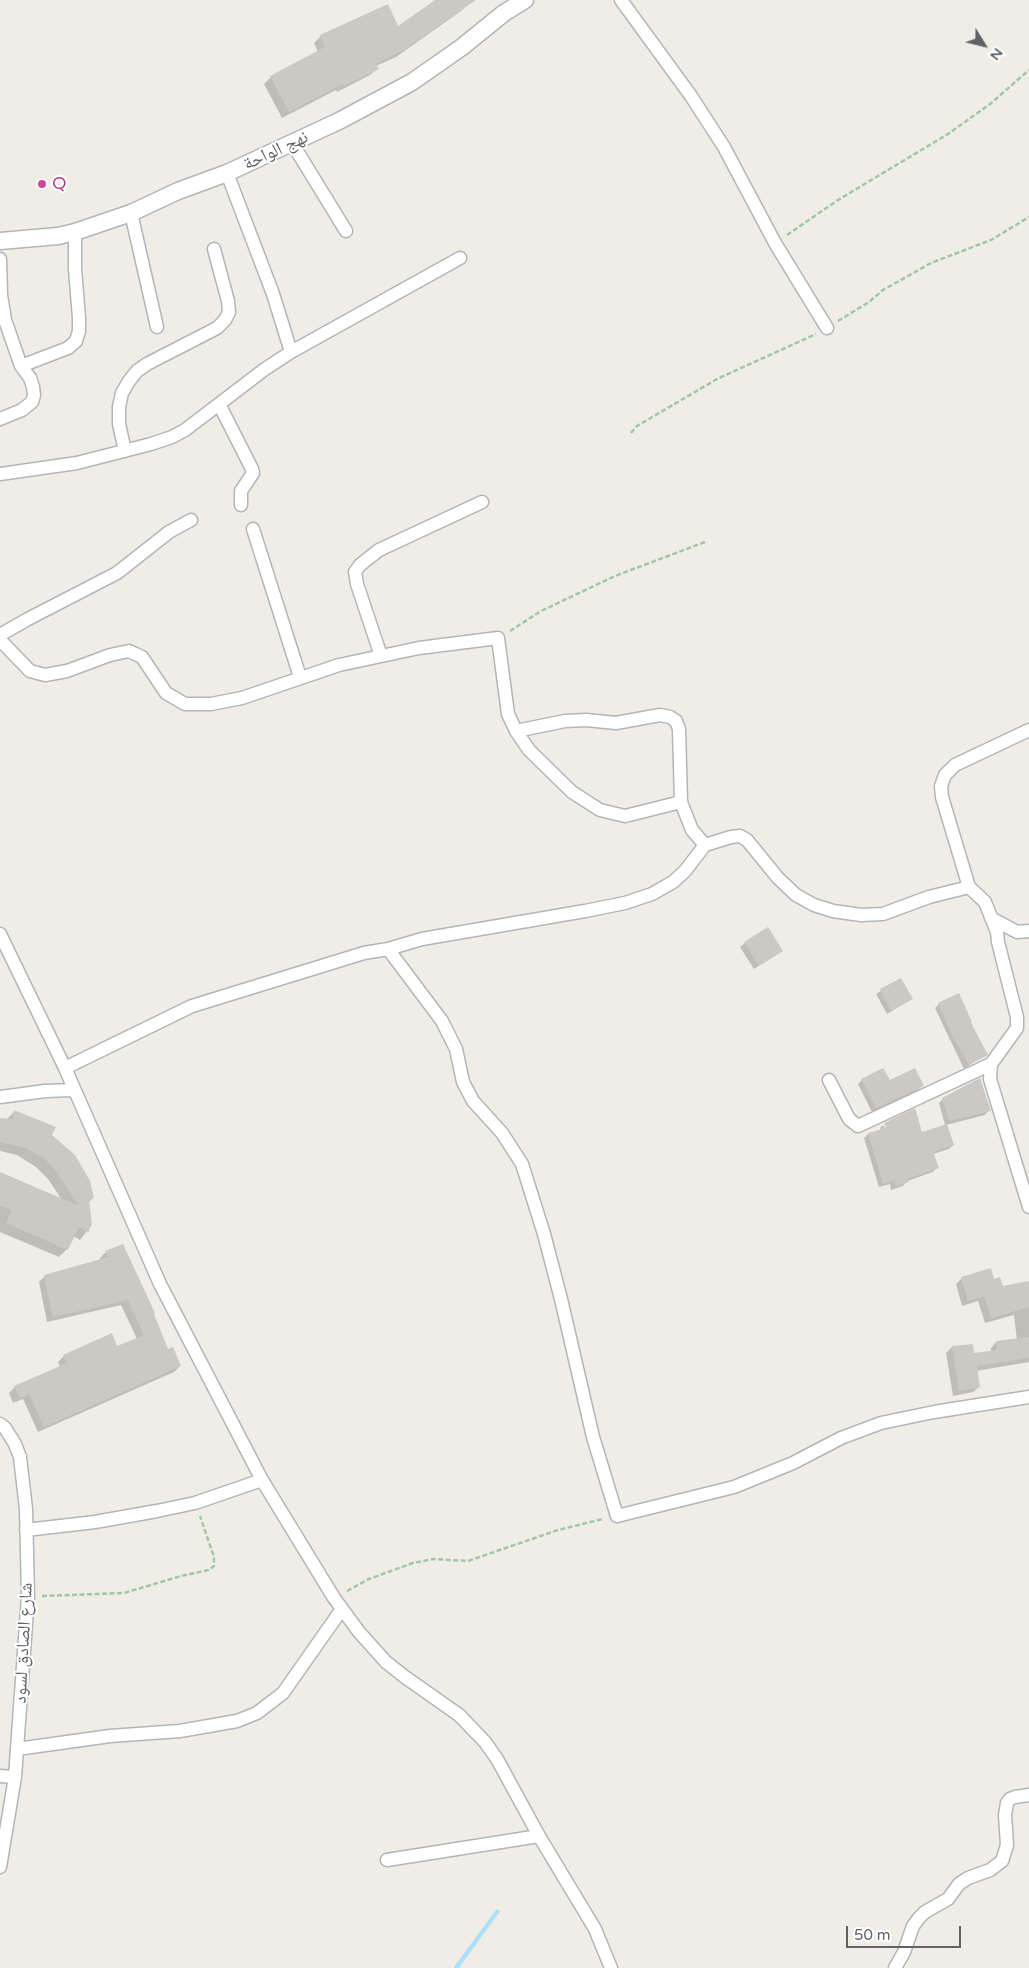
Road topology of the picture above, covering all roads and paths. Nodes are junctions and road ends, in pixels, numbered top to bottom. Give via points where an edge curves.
1 (525, 0) edge
2 (621, 0) edge
3 (1029, 70) edge
4 (292, 143) junction
5 (228, 173) junction
6 (131, 213) junction
7 (346, 231) dead end
8 (75, 232) junction
9 (0, 242) edge
10 (774, 243) junction
11 (214, 249) dead end
12 (460, 258) dead end
13 (0, 259) edge
14 (157, 327) dead end
15 (827, 328) dead end
16 (292, 352) junction
17 (21, 366) junction
18 (219, 404) junction
19 (0, 419) edge
20 (126, 451) junction
21 (0, 474) edge
22 (482, 502) dead end
23 (241, 505) dead end
24 (192, 520) dead end
25 (253, 529) dead end
26 (705, 542) dead end
27 (0, 635) edge
28 (498, 638) junction
29 (0, 640) edge
30 (381, 656) junction
31 (300, 677) junction
32 (1029, 730) edge
33 (516, 731) junction
34 (681, 802) junction
35 (705, 845) junction
36 (969, 887) junction
37 (991, 918) junction
38 (1029, 931) edge
39 (0, 934) edge
40 (388, 949) junction
41 (992, 1064) junction
42 (65, 1068) junction
43 (829, 1080) dead end
44 (74, 1090) junction
45 (0, 1097) edge
46 (1029, 1207) edge
47 (1029, 1397) edge
48 (0, 1424) edge
49 (262, 1480) junction
50 (195, 1503) junction
51 (617, 1516) junction
52 (26, 1530) junction
53 (28, 1596) junction
54 (334, 1598) junction
55 (342, 1609) junction
56 (17, 1749) junction
57 (0, 1776) edge
58 (15, 1777) junction
59 (1029, 1796) edge
60 (539, 1836) junction
61 (387, 1860) dead end
62 (0, 1867) edge
63 (610, 1968) edge
64 (895, 1968) edge

1 - 4 street, نهج الواحة via 412,82
2 - 10 street via 724,147
3 - 10 path via 948,134
4 - 5 street, نهج الواحة
4 - 7 street
5 - 6 street, نهج الواحة
5 - 16 street
6 - 8 street, نهج الواحة
6 - 14 street
8 - 9 street, نهج الواحة
8 - 17 street via 79,324 76,341 68,348
10 - 15 street
11 - 20 street via 229,312 217,328 147,364 129,381 119,406 119,424
12 - 16 street
13 - 17 street via 5,320
16 - 18 street
17 - 19 street via 33,387 32,402
18 - 20 street via 172,437
18 - 23 street via 252,469 253,474 242,491
20 - 21 street via 78,463
22 - 30 street via 379,550 355,572
24 - 27 street via 169,532 117,574
25 - 31 street
26 - 28 path via 615,576 541,611
28 - 30 street
28 - 33 street via 508,714
29 - 31 street via 30,671 46,675 129,651 142,657 166,693 185,704 211,704 242,698
30 - 31 street
32 - 36 street via 955,765 943,780 942,797
33 - 34 street via 529,750 566,786 600,810 625,816
33 - 34 street via 565,721 616,724 660,715 670,717 679,729
34 - 35 street via 692,830
35 - 36 street via 740,836 796,894 833,911 884,914 929,897
35 - 40 street via 672,882 652,894 625,903 422,939
36 - 37 street via 985,902
37 - 38 street via 1017,932
37 - 41 street via 1017,1017 1017,1028
39 - 42 street
40 - 42 street via 192,1006
40 - 51 street via 442,1021 456,1049 463,1082 473,1101 502,1133 522,1164 559,1289 593,1437
41 - 43 street via 858,1126 850,1119
41 - 46 street via 990,1079
42 - 44 street
44 - 45 street
44 - 49 street via 160,1284
47 - 51 street via 882,1424 841,1438 793,1463 734,1487
48 - 52 street, شارع الصادق لسود via 20,1457
49 - 50 street
49 - 54 street
50 - 52 street via 95,1522
50 - 53 path via 214,1557 214,1566 209,1570 124,1593
51 - 54 path via 558,1530 468,1561 440,1559 413,1563 369,1579
52 - 53 street, شارع الصادق لسود
53 - 56 street, شارع الصادق لسود
54 - 55 street
55 - 56 street via 284,1693 237,1721 180,1731 110,1736
55 - 60 street via 386,1662 476,1731 497,1759
56 - 58 street, شارع الصادق لسود
57 - 58 street
58 - 62 street, شارع الصادق لسود
59 - 64 street via 1015,1797 1007,1803 1007,1845 1002,1861 990,1870 968,1878 948,1899 925,1912 913,1926
60 - 61 street
60 - 63 street via 595,1929

